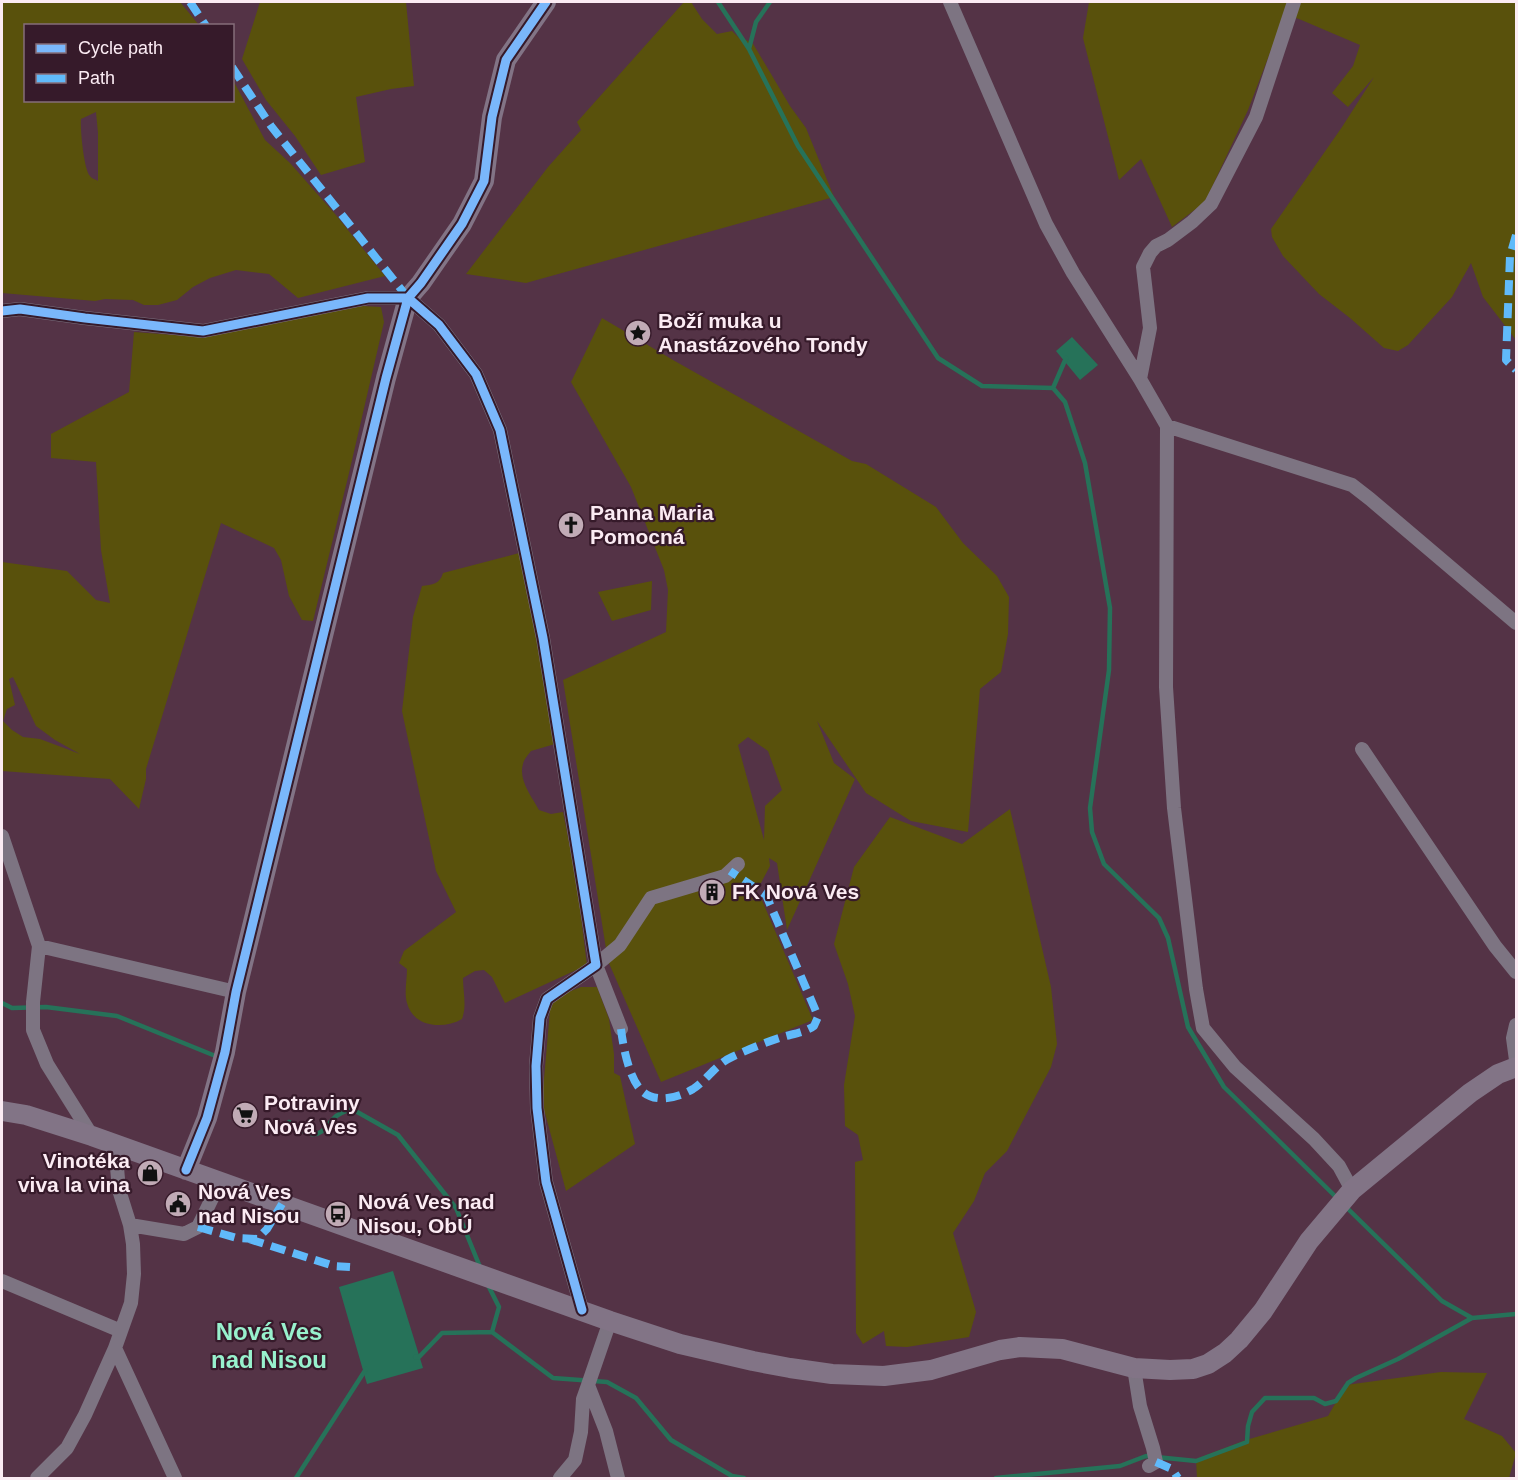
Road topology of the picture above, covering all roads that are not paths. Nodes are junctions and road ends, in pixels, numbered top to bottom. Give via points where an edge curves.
1 (546, 2) edge
2 (950, 2) edge
3 (1294, 2) edge
4 (408, 298) junction
5 (2, 311) edge
6 (1140, 379) junction
7 (1167, 426) junction
8 (1516, 623) edge
9 (1362, 748) dead end
10 (2, 836) edge
11 (738, 864) dead end
12 (39, 946) junction
13 (596, 965) junction
14 (1516, 972) edge
15 (236, 992) junction
16 (1516, 1025) edge
17 (621, 1029) dead end
18 (1516, 1060) edge
19 (1516, 1067) edge
20 (2, 1111) edge
21 (92, 1136) junction
22 (115, 1145) junction
23 (186, 1170) junction
24 (220, 1182) junction
25 (1352, 1190) junction
26 (130, 1225) junction
27 (2, 1281) edge
28 (582, 1310) junction
29 (610, 1321) junction
30 (121, 1331) junction
31 (115, 1348) junction
32 (1134, 1368) junction
33 (588, 1385) junction
34 (1149, 1466) dead end
35 (37, 1479) edge
36 (175, 1479) edge
37 (560, 1479) edge
38 (618, 1479) edge

1 - 4 street via 506,60 492,117 484,181 462,224
2 - 6 street via 1046,224
3 - 6 street via 1256,117 1211,204 1156,246 1143,267 1150,328
4 - 5 street via 368,298 203,331 20,309
4 - 13 street via 439,325 476,374 500,430 543,638
4 - 15 street
6 - 7 street
7 - 8 street via 1352,485
7 - 25 street via 1166,687 1174,808 1203,1028 1235,1067 1314,1138 1339,1166
9 - 14 street
10 - 12 street
11 - 13 street via 725,876 651,898 620,945
12 - 15 street
12 - 21 street via 33,1030 47,1064
13 - 17 street
13 - 28 street via 547,999 540,1018 536,1066 546,1182
15 - 23 street via 220,1072
16 - 18 street
19 - 25 street via 1470,1093
20 - 21 street
21 - 22 street
22 - 23 street
22 - 26 street via 119,1190
23 - 24 street
24 - 26 street via 198,1227 184,1234
24 - 28 street
25 - 32 street via 1309,1241 1263,1311 1226,1353 1193,1368
26 - 30 street via 134,1274 131,1303
27 - 30 street
28 - 29 street
29 - 32 street via 690,1346 832,1374 884,1376 931,1370 1020,1347 1062,1349
29 - 33 street
30 - 31 street
31 - 35 street via 67,1448
31 - 36 street
32 - 34 street via 1156,1462
33 - 37 street via 575,1460
33 - 38 street via 606,1431

